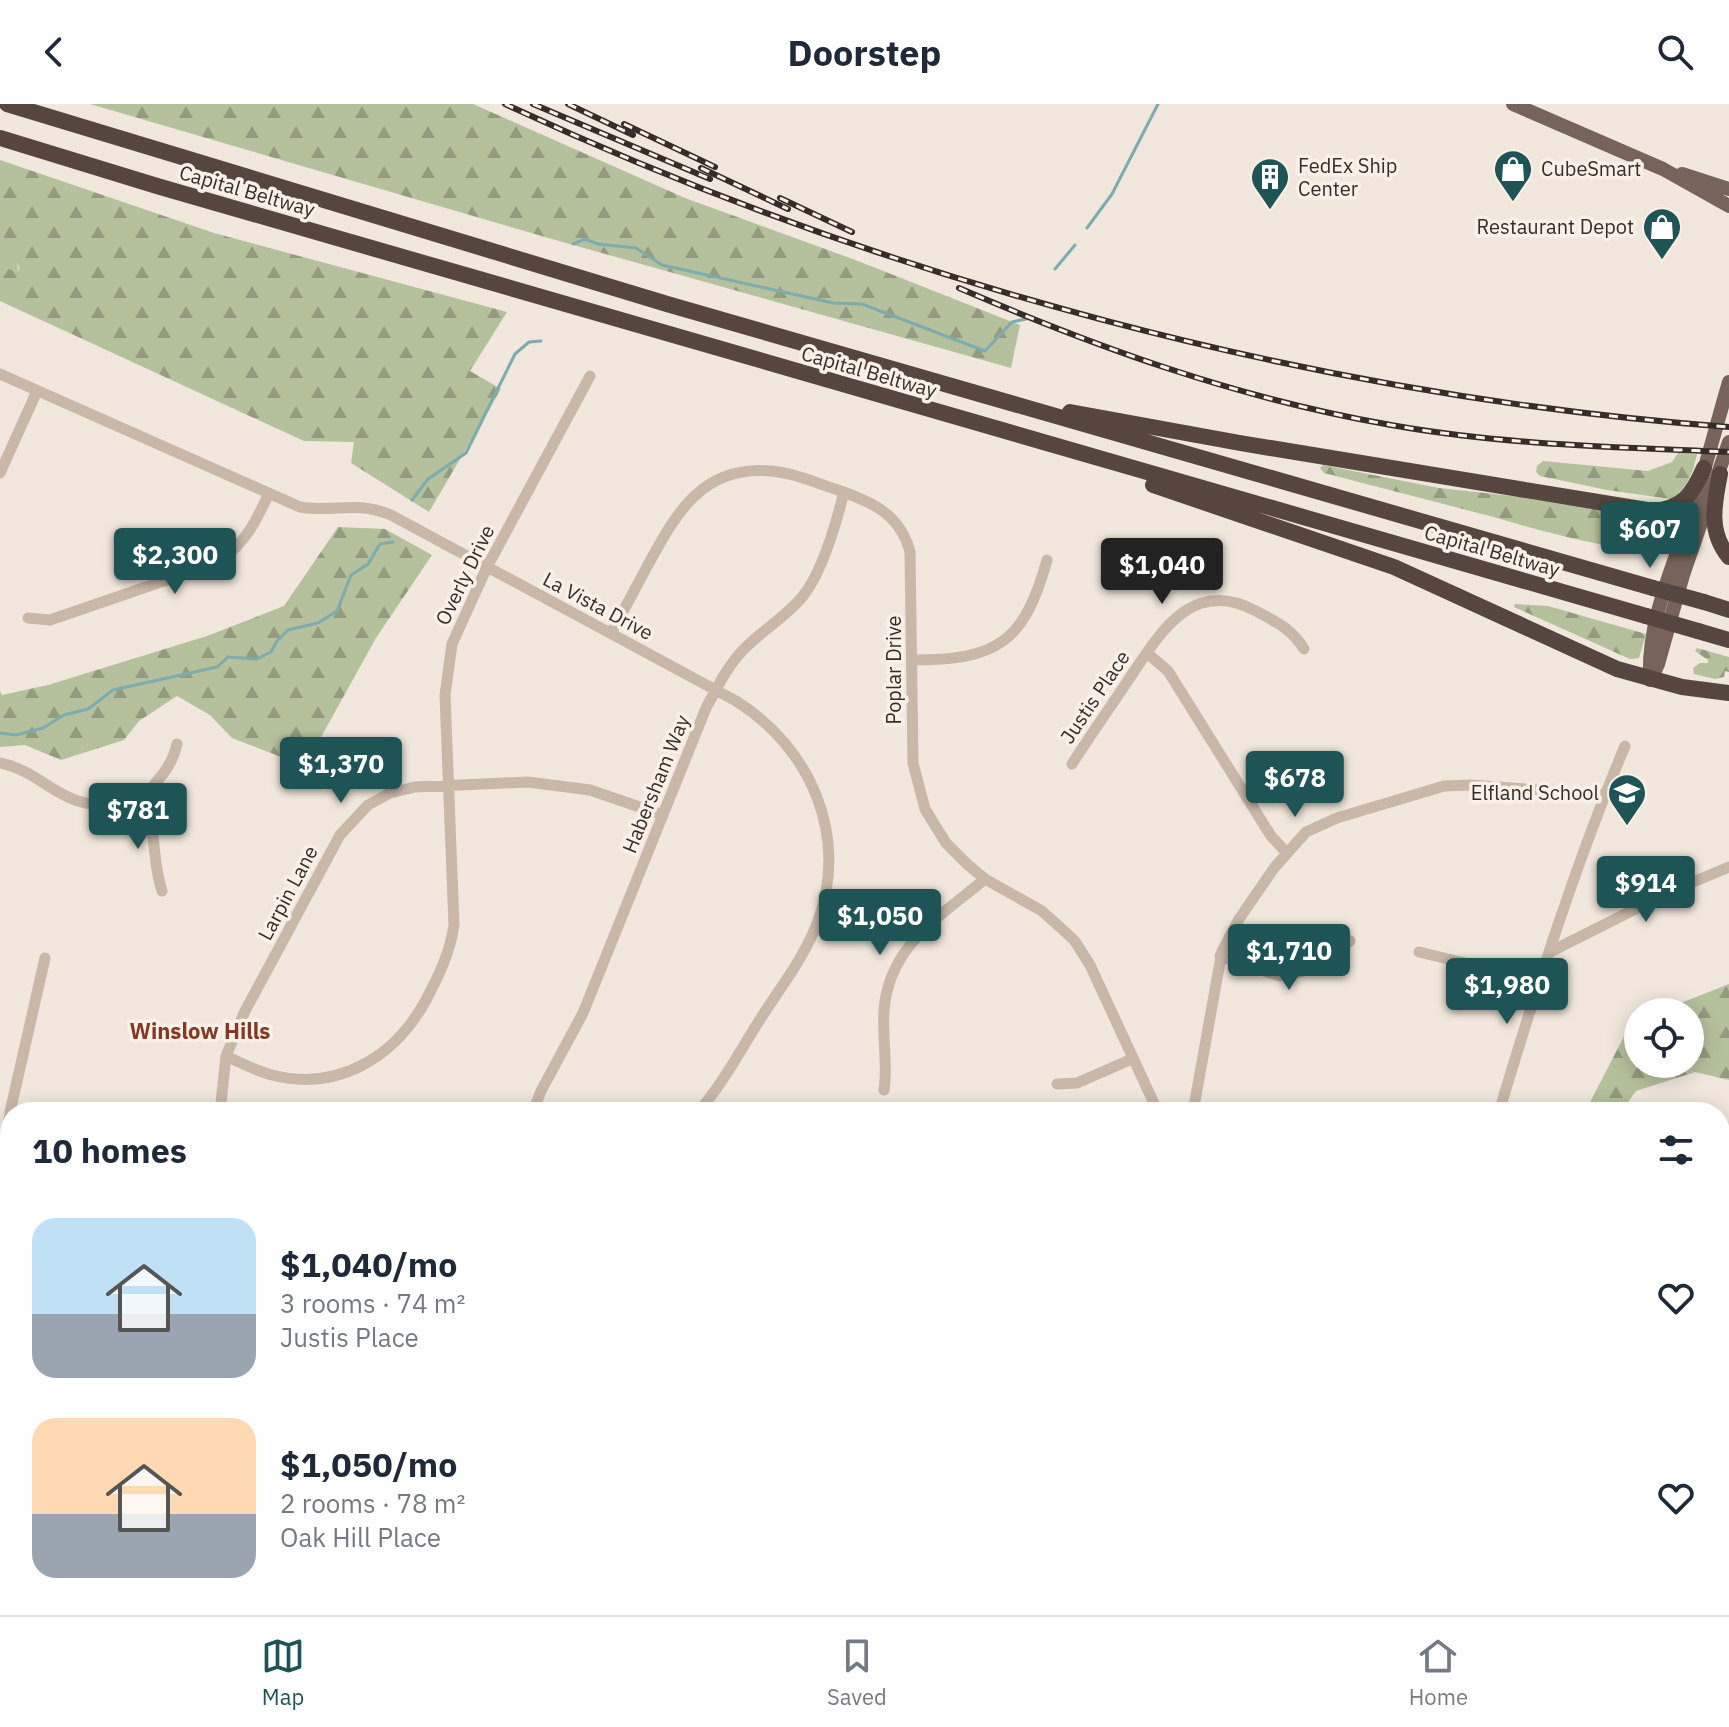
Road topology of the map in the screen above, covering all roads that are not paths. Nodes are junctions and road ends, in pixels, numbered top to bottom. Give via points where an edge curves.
1 (7, 104) edge
2 (1513, 104) edge
3 (0, 138) edge
4 (1663, 169) junction
5 (1729, 189) edge
6 (1729, 206) edge
7 (878, 365) junction
8 (0, 374) edge
9 (590, 376) dead end
10 (1729, 382) edge
11 (37, 391) junction
12 (966, 421) junction
13 (1729, 442) edge
14 (1712, 471) junction
15 (0, 473) edge
16 (844, 492) junction
17 (269, 493) junction
18 (1729, 557) edge
19 (1047, 560) dead end
20 (487, 567) junction
21 (1729, 610) edge
22 (28, 618) dead end
23 (611, 633) junction
24 (1729, 640) edge
25 (1304, 649) dead end
26 (1147, 653) junction
27 (912, 660) junction
28 (1650, 680) junction
29 (716, 690) junction
30 (1729, 693) edge
31 (177, 744) dead end
32 (1625, 746) dead end
33 (0, 763) edge
34 (1072, 764) dead end
35 (449, 785) junction
36 (1604, 795) junction
37 (142, 798) junction
38 (663, 815) junction
39 (1286, 852) junction
40 (1729, 867) edge
41 (985, 879) junction
42 (162, 891) dead end
43 (1350, 941) dead end
44 (1419, 952) dead end
45 (1550, 952) junction
46 (1220, 956) junction
47 (45, 958) dead end
48 (1542, 973) junction
49 (226, 1056) junction
50 (1132, 1059) junction
51 (1057, 1084) dead end
52 (884, 1090) dead end
53 (12, 1102) edge
54 (221, 1102) edge
55 (537, 1102) edge
56 (704, 1102) edge
57 (1153, 1102) edge
58 (1195, 1102) edge
59 (1502, 1102) edge

1 - 7 highway, Capital Beltway
2 - 4 main road
3 - 12 highway, Capital Beltway
4 - 5 main road
4 - 6 main road
7 - 14 highway via 1046,407 1187,434 1653,511 1684,501
7 - 21 highway, Capital Beltway, bridge
8 - 11 street, La Vista Drive
9 - 20 street, Overly Drive
10 - 14 main road
11 - 15 street
11 - 17 street, La Vista Drive
12 - 24 highway, Capital Beltway, bridge
12 - 28 highway via 1394,567
13 - 14 main road
14 - 18 highway via 1713,519
14 - 28 main road via 1661,603
16 - 23 street, Poplar Drive via 768,470 708,485 673,519
16 - 27 street, Poplar Drive via 883,510 898,524 908,545
16 - 29 street, Habersham Way via 808,589 742,651
17 - 20 street, La Vista Drive via 318,510 375,508
17 - 22 street via 247,538 219,562 50,620
19 - 27 street via 1031,610 1003,641 963,658
20 - 23 street, La Vista Drive
20 - 35 street, Overly Drive via 460,621 448,661
23 - 29 street, La Vista Drive
25 - 26 street, Justis Place via 1282,625 1245,606 1218,601 1179,614
26 - 34 street, Justis Place
26 - 39 street via 1168,671
27 - 41 street, Poplar Drive via 913,763 919,795 946,843
28 - 30 highway
29 - 38 street, Habersham Way
29 - 56 street, La Vista Drive via 762,719 796,756 819,802 828,864 811,937
31 - 37 street via 173,761
32 - 36 street
33 - 37 street via 18,767 77,801 110,806
35 - 38 street, Larpin Lane via 566,785
35 - 49 street, Larpin Lane via 390,793 348,823 245,1011
35 - 49 street, Overly Drive via 452,937 441,971 406,1032 369,1062 321,1078 273,1075
36 - 39 street via 1444,786 1322,824
36 - 45 street
37 - 42 street via 152,818 155,871
38 - 55 street, Habersham Way via 583,1013
39 - 46 street
40 - 45 street
41 - 50 street, Poplar Drive via 1042,911 1074,940
41 - 52 street via 921,930 897,962 884,1007
43 - 46 street via 1303,971 1280,976
44 - 48 street
45 - 48 street
46 - 58 street
47 - 53 street
48 - 59 street
49 - 54 street, Larpin Lane
50 - 51 street via 1077,1083
50 - 57 street, Poplar Drive

